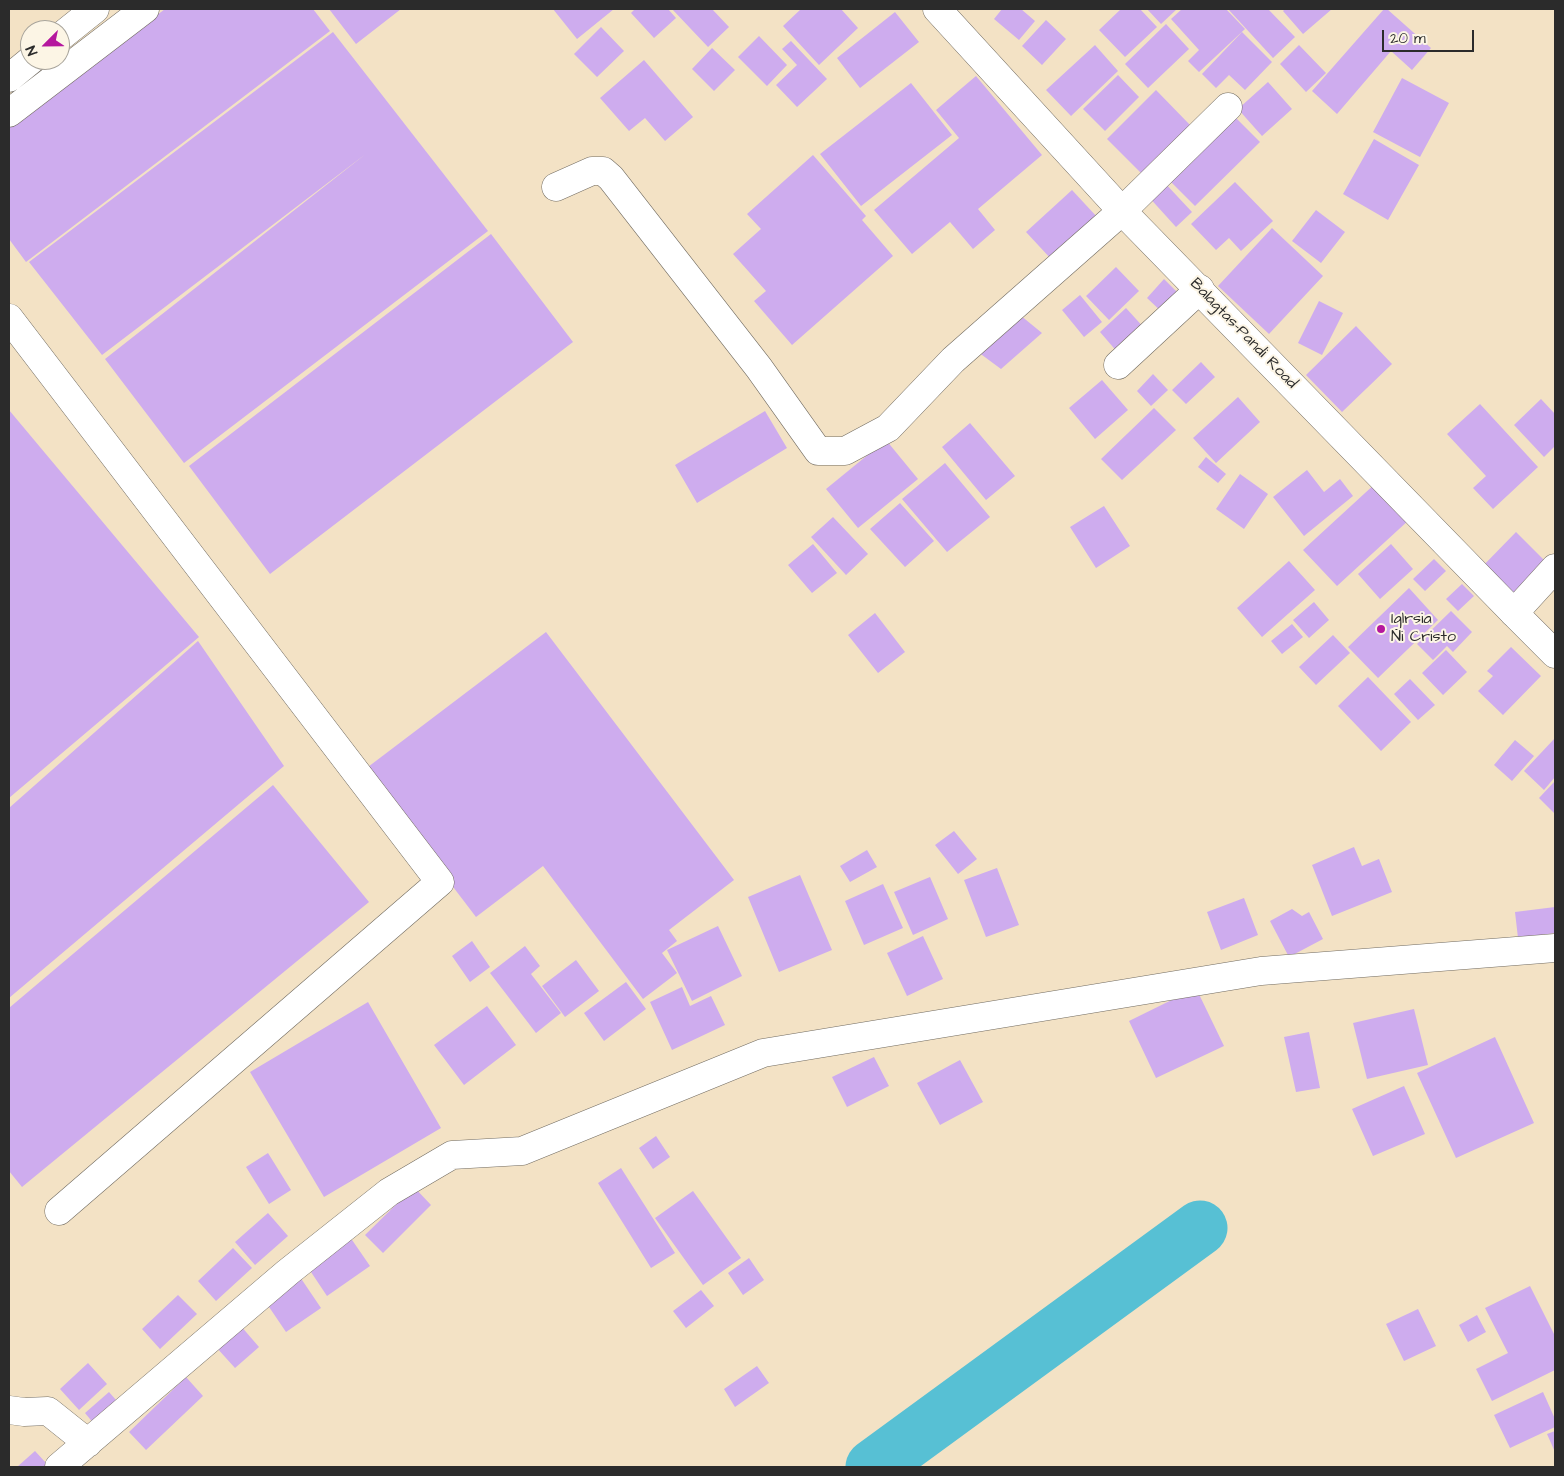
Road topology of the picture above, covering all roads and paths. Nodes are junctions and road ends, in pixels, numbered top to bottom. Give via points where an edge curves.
1 (95, 9) edge
2 (145, 9) edge
3 (937, 9) edge
4 (70, 29) edge
5 (20, 69) edge
6 (9, 78) edge
7 (1228, 107) dead end
8 (9, 113) edge
9 (556, 187) dead end
10 (1122, 211) junction
11 (1200, 289) junction
12 (9, 318) edge
13 (1118, 365) dead end
14 (1555, 568) edge
15 (1514, 613) junction
16 (1555, 654) edge
17 (1555, 948) edge
18 (59, 1211) dead end
19 (9, 1410) edge
20 (88, 1443) junction
21 (59, 1467) edge

1 - 4 street
2 - 8 street
3 - 10 street, Balagtas-Pandi Road
5 - 6 street
7 - 10 street
9 - 10 street via 592,172 602,171 611,178 759,368 818,451 845,451 888,428 953,360
10 - 11 street, Balagtas-Pandi Road
11 - 13 street
11 - 15 street, Balagtas-Pandi Road
12 - 18 street via 440,882
14 - 15 street
15 - 16 street, Balagtas-Pandi Road
17 - 20 street via 1261,971 763,1053 522,1151 452,1156 389,1192 288,1272
19 - 20 street via 48,1411
20 - 21 street

